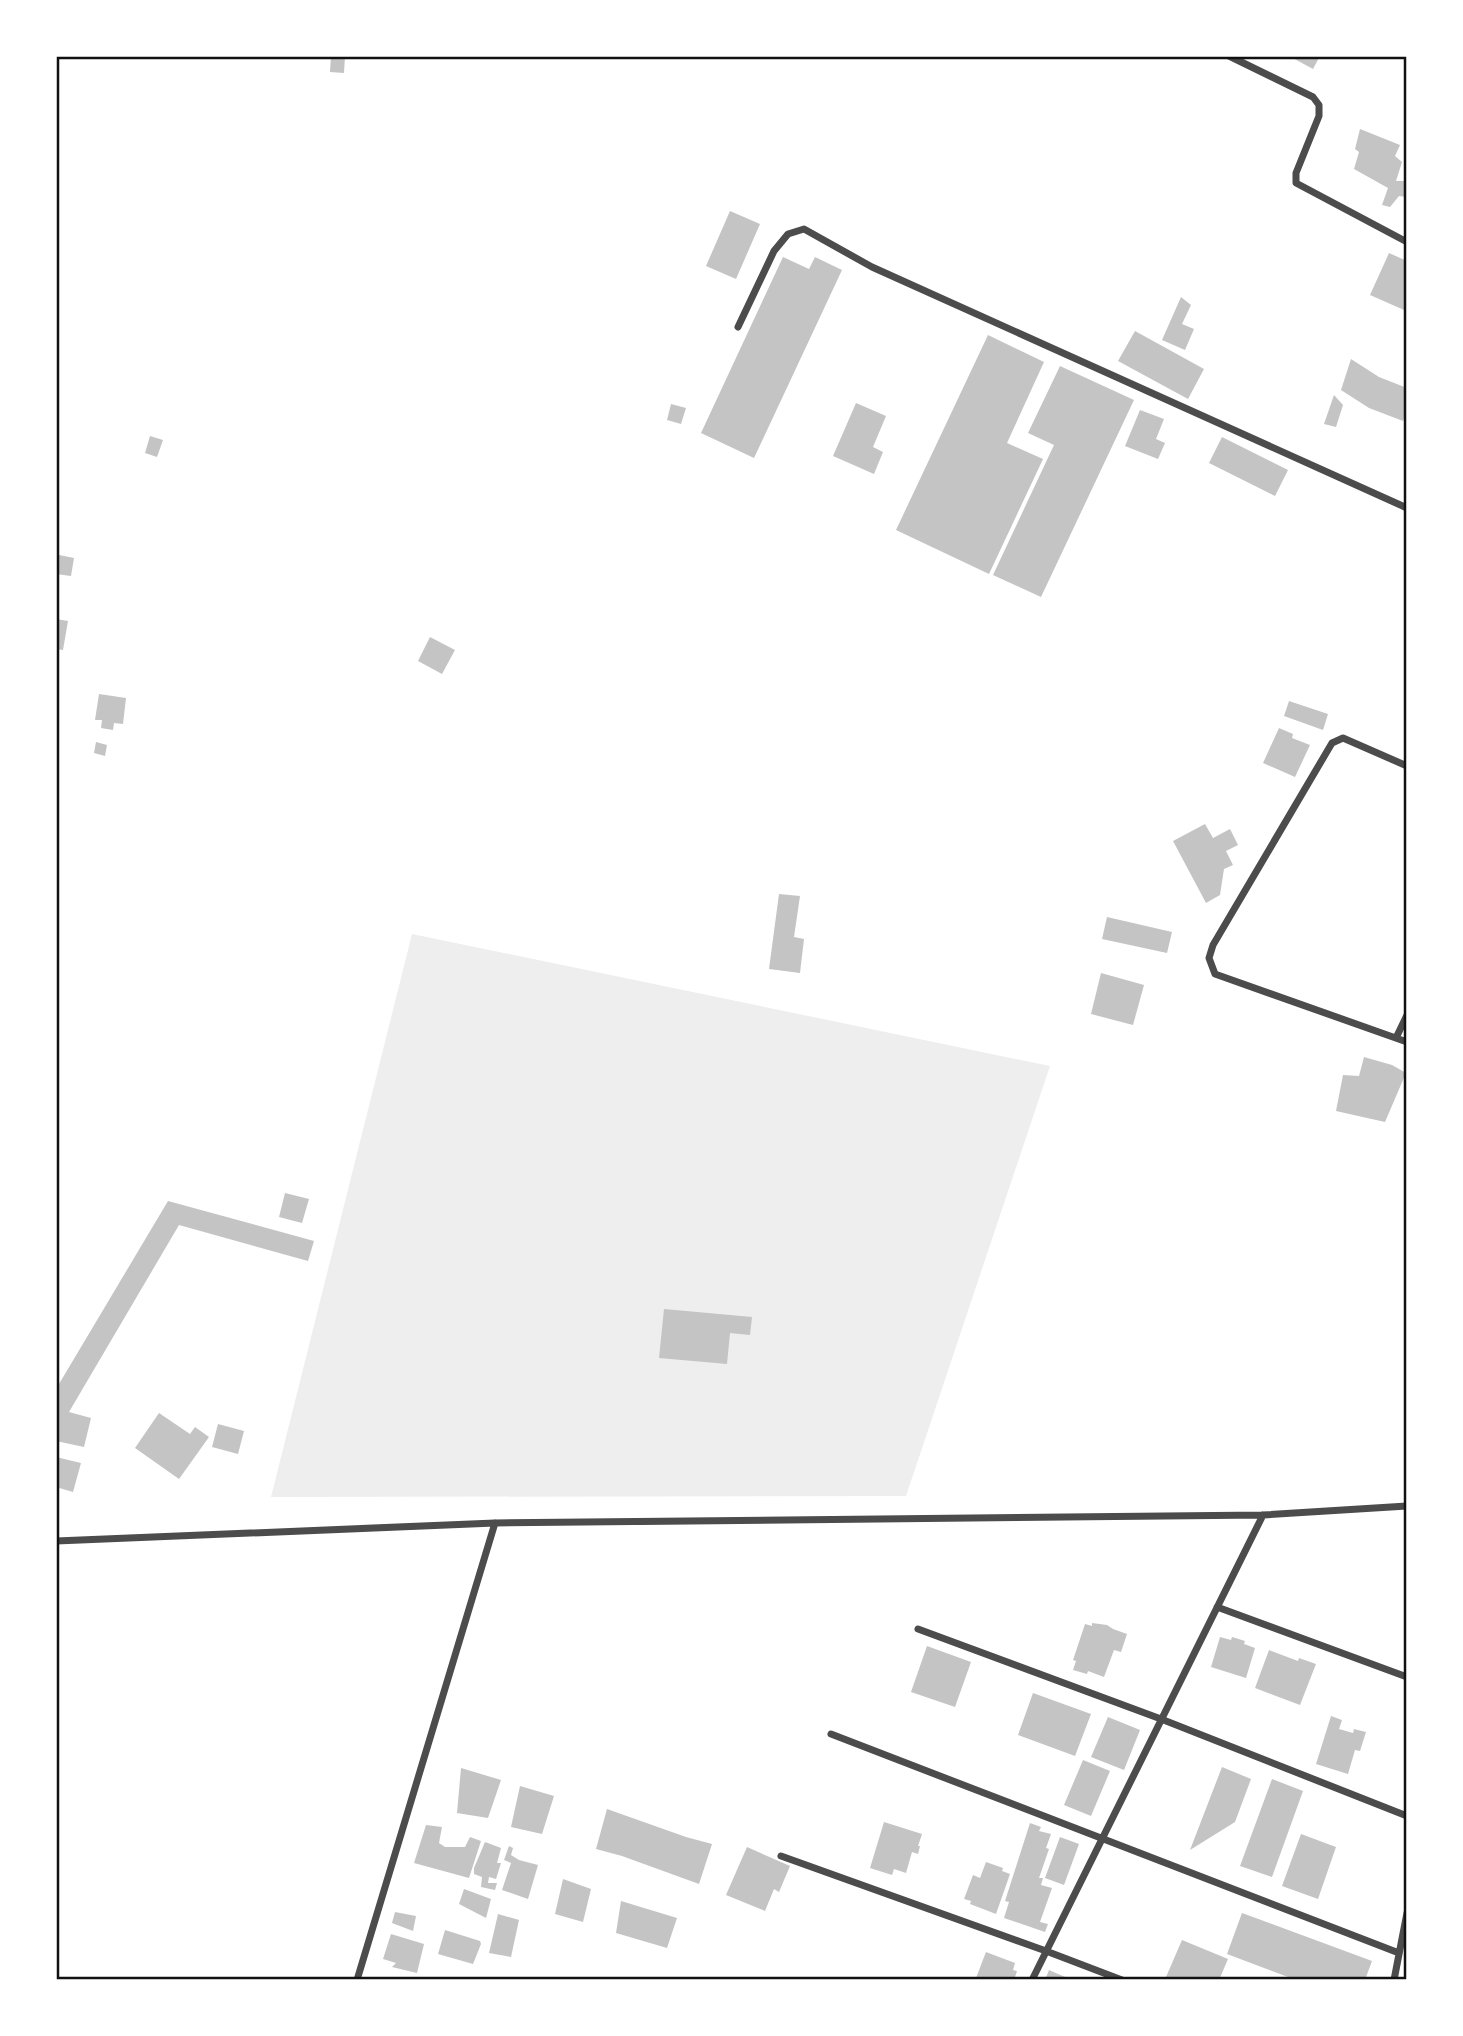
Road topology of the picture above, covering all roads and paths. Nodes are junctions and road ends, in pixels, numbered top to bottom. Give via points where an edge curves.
1 (1229, 56) edge
2 (1407, 242) edge
3 (738, 327) dead end
4 (1407, 508) edge
5 (1407, 766) edge
6 (1407, 1015) edge
7 (1396, 1038) junction
8 (1407, 1042) edge
9 (1407, 1506) edge
10 (1263, 1515) junction
11 (495, 1522) junction
12 (56, 1541) edge
13 (1217, 1606) junction
14 (918, 1629) dead end
15 (1407, 1677) edge
16 (1161, 1719) junction
17 (831, 1734) dead end
18 (1407, 1816) edge
19 (1102, 1838) junction
20 (781, 1856) dead end
21 (1407, 1913) edge
22 (1046, 1951) junction
23 (1399, 1953) junction
24 (357, 1980) edge
25 (1032, 1980) edge
26 (1122, 1980) edge
27 (1394, 1980) edge

1 - 2 street via 1313,97 1319,105 1296,183
3 - 4 street via 774,251 788,234 804,229 872,267
5 - 7 street via 1343,738 1332,743 1209,958 1215,974
6 - 7 street
7 - 8 street
9 - 10 street
10 - 11 street
10 - 13 street
11 - 12 street
11 - 24 street
13 - 15 street
13 - 16 street
14 - 16 street
16 - 18 street
16 - 19 street
17 - 19 street
19 - 22 street
19 - 23 street
20 - 22 street
21 - 23 street
22 - 25 street
22 - 26 street
23 - 27 street

